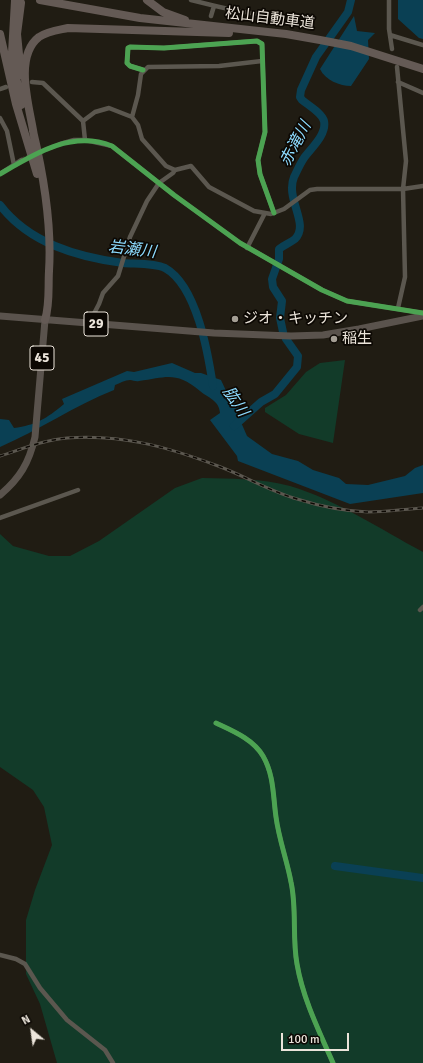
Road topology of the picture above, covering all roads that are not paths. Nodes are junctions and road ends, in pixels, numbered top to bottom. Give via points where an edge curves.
1 (40, 0) edge
2 (147, 0) edge
3 (191, 0) edge
4 (389, 0) edge
5 (214, 6) junction
6 (211, 16) dead end
7 (280, 20) dead end
8 (200, 25) junction
9 (0, 34) edge
10 (291, 35) junction
11 (390, 35) junction
12 (210, 36) dead end
13 (210, 43) junction
14 (423, 45) edge
15 (392, 49) dead end
16 (262, 61) junction
17 (397, 67) dead end
18 (423, 69) edge
19 (143, 70) junction
20 (32, 82) dead end
21 (398, 82) junction
22 (6, 87) dead end
23 (0, 89) edge
24 (423, 93) edge
25 (132, 117) junction
26 (0, 118) edge
27 (83, 121) junction
28 (34, 136) junction
29 (85, 140) junction
30 (60, 144) tunnel mouth
31 (21, 160) tunnel mouth
32 (14, 165) junction
33 (35, 168) junction
34 (175, 170) junction
35 (0, 174) edge
36 (159, 183) junction
37 (423, 186) edge
38 (403, 189) junction
39 (265, 213) junction
40 (274, 213) junction
41 (47, 214) junction
42 (247, 248) junction
43 (398, 308) junction
44 (423, 315) edge
45 (0, 316) edge
46 (45, 320) junction
47 (89, 323) junction
48 (78, 490) dead end
49 (0, 495) edge
50 (0, 518) edge
51 (216, 723) dead end
52 (0, 955) edge
53 (113, 1063) edge
54 (334, 1063) edge

1 - 8 highway, 松山自動車道 via 140,18
2 - 8 highway via 162,12
3 - 5 street
4 - 11 street
5 - 6 street
5 - 7 street via 277,15
8 - 10 highway, 松山自動車道
9 - 33 highway via 16,104
10 - 18 highway, 松山自動車道 via 378,54
10 - 28 highway via 97,28 53,30 40,37 30,47 25,60 25,79
11 - 14 street
11 - 15 street
12 - 13 street
13 - 16 street via 257,41 263,46
13 - 19 street via 164,48 128,48 127,63
16 - 19 street via 219,66 148,67
16 - 40 street via 265,132 258,160 260,174
17 - 21 street
19 - 25 street
20 - 27 street via 43,83
21 - 24 street
21 - 38 street via 406,161
22 - 23 street
25 - 27 street via 109,108 95,112
25 - 34 street via 138,125 142,139 166,166
26 - 32 street via 7,131
27 - 29 street
28 - 33 highway via 19,59 18,2 12,53
28 - 41 highway
29 - 30 street
29 - 36 street via 112,146
31 - 32 street
32 - 35 street
33 - 41 highway
34 - 36 street
34 - 39 street via 191,166 209,187 254,211
36 - 42 street
36 - 47 street via 147,201 124,252 118,274 103,293
37 - 38 street
38 - 40 street via 317,188
38 - 43 street via 404,277
39 - 40 street
39 - 42 street
41 - 46 highway
42 - 43 street via 280,268 347,301
43 - 44 street
44 - 47 main road, 29 via 323,335 291,336
45 - 46 main road, 29
46 - 47 main road, 29
46 - 49 main road, 45 via 35,437 31,456 16,480
48 - 50 street
51 - 54 street via 245,738 262,755 268,768 279,837 292,888 297,962 301,982 311,1012
52 - 53 street via 24,964 67,1020 105,1050

